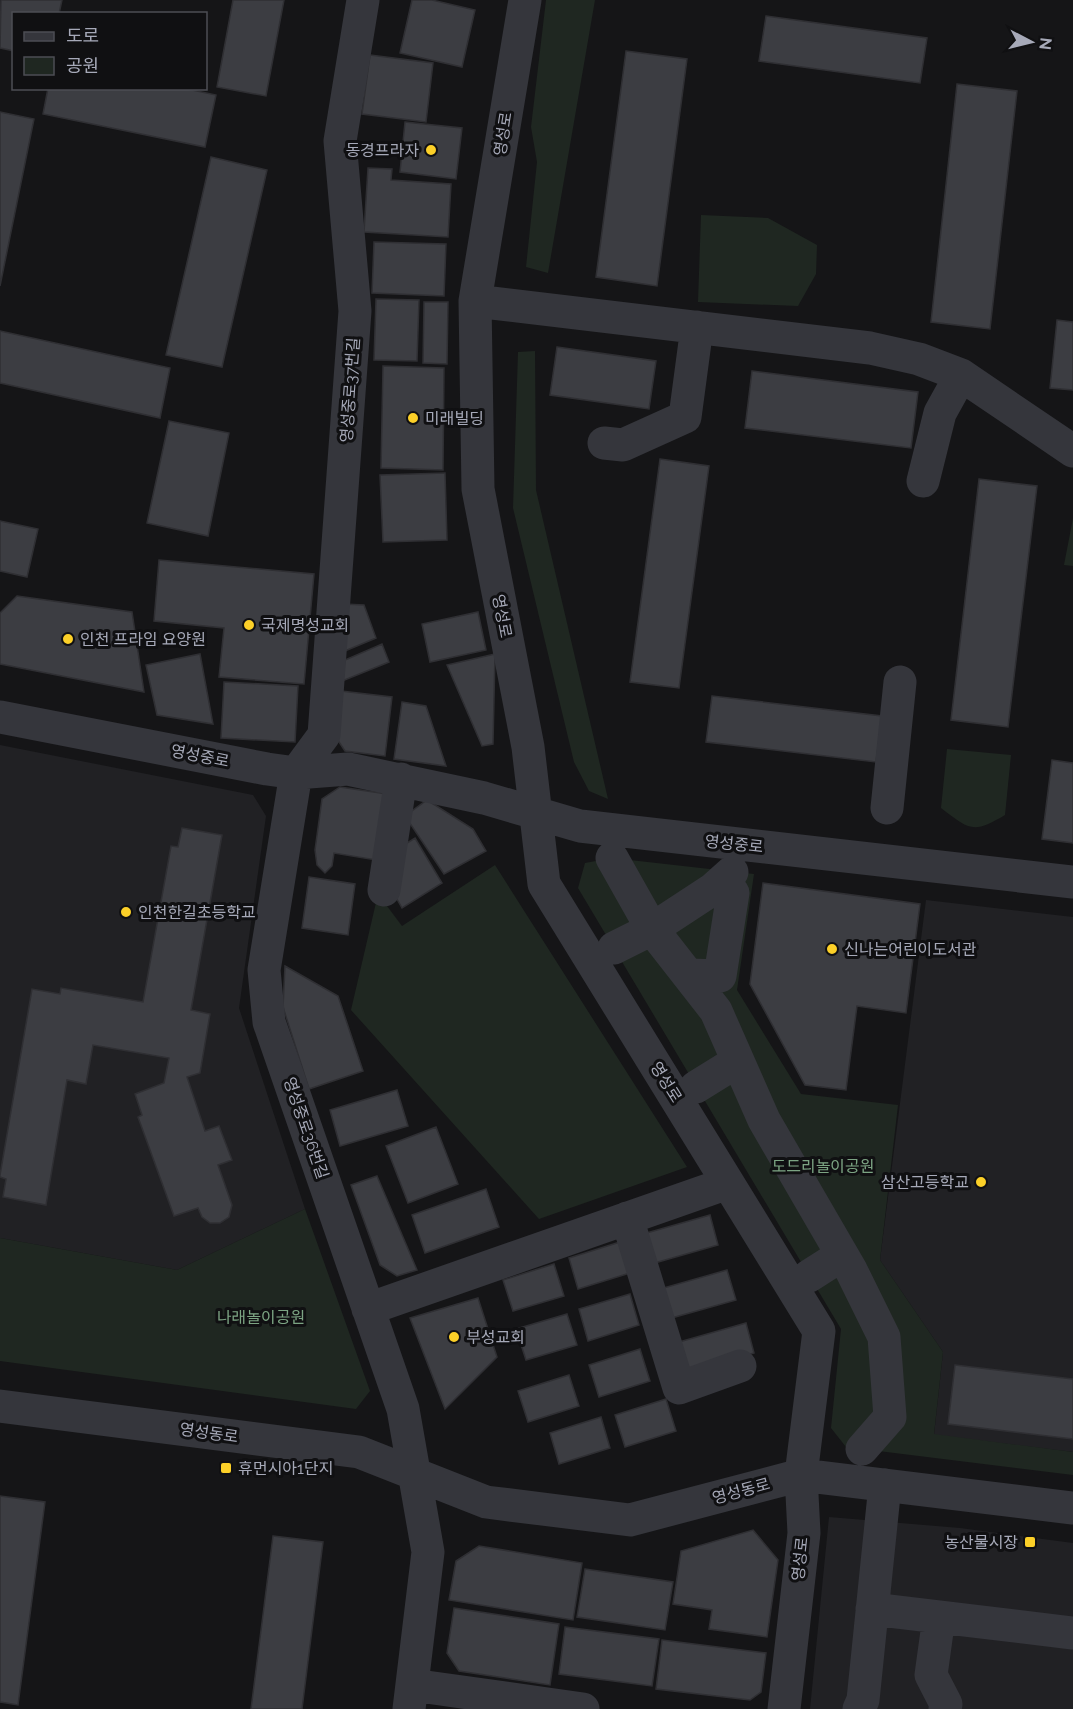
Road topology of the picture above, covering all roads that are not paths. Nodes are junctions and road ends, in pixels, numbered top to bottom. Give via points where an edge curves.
1 (363, 0) edge
2 (525, 0) edge
3 (475, 301) junction
4 (697, 327) junction
5 (961, 375) junction
6 (604, 443) dead end
7 (1073, 451) edge
8 (923, 481) dead end
9 (900, 682) dead end
10 (0, 717) edge
11 (296, 773) junction
12 (401, 779) junction
13 (887, 808) dead end
14 (536, 813) junction
15 (612, 858) dead end
16 (1073, 882) edge
17 (384, 890) dead end
18 (652, 929) junction
19 (614, 948) dead end
20 (689, 975) junction
21 (738, 1061) junction
22 (696, 1087) dead end
23 (728, 1183) junction
24 (627, 1218) junction
25 (842, 1255) junction
26 (809, 1276) dead end
27 (368, 1309) junction
28 (740, 1366) dead end
29 (0, 1406) edge
30 (862, 1449) dead end
31 (414, 1474) junction
32 (801, 1475) junction
33 (885, 1485) junction
34 (1073, 1508) edge
35 (872, 1609) junction
36 (939, 1617) junction
37 (1073, 1633) edge
38 (411, 1697) edge
39 (863, 1706) edge
40 (583, 1709) edge
41 (784, 1709) edge
42 (945, 1709) edge

1 - 11 street, 영성중로37번길 via 340,141 356,311 324,735
2 - 3 street, 영성로
3 - 4 street
3 - 14 street, 영성로 via 478,489 528,747
4 - 5 street via 870,348 919,359
4 - 6 street via 685,417 623,445
5 - 7 street
5 - 8 street via 940,413
9 - 13 street
10 - 11 street, 영성중로
11 - 12 street, 영성중로 via 348,769
11 - 27 street, 영성중로36번길 via 264,970 269,1022
12 - 14 street, 영성중로
12 - 17 street
14 - 16 street, 영성중로 via 580,826
14 - 23 street, 영성로 via 544,884
15 - 18 street
18 - 19 street
18 - 20 street
18 - 20 street via 723,880 733,892 720,976
20 - 21 street via 716,1011
21 - 22 street
21 - 25 street via 764,1120
23 - 24 street
23 - 32 street, 영성로 via 819,1331
24 - 27 street
24 - 28 street via 679,1388
25 - 26 street
25 - 30 street via 884,1337 890,1417
27 - 31 street, 영성중로36번길 via 403,1409
29 - 31 street, 영성동로 via 359,1452
31 - 32 street, 영성동로 via 486,1502 630,1520
31 - 38 street via 428,1552
32 - 33 street, 영성동로
32 - 41 street, 영성로 via 804,1533
33 - 34 street, 영성동로
33 - 35 street
35 - 36 street
35 - 39 street
36 - 37 street
36 - 42 street via 931,1676
38 - 40 street

